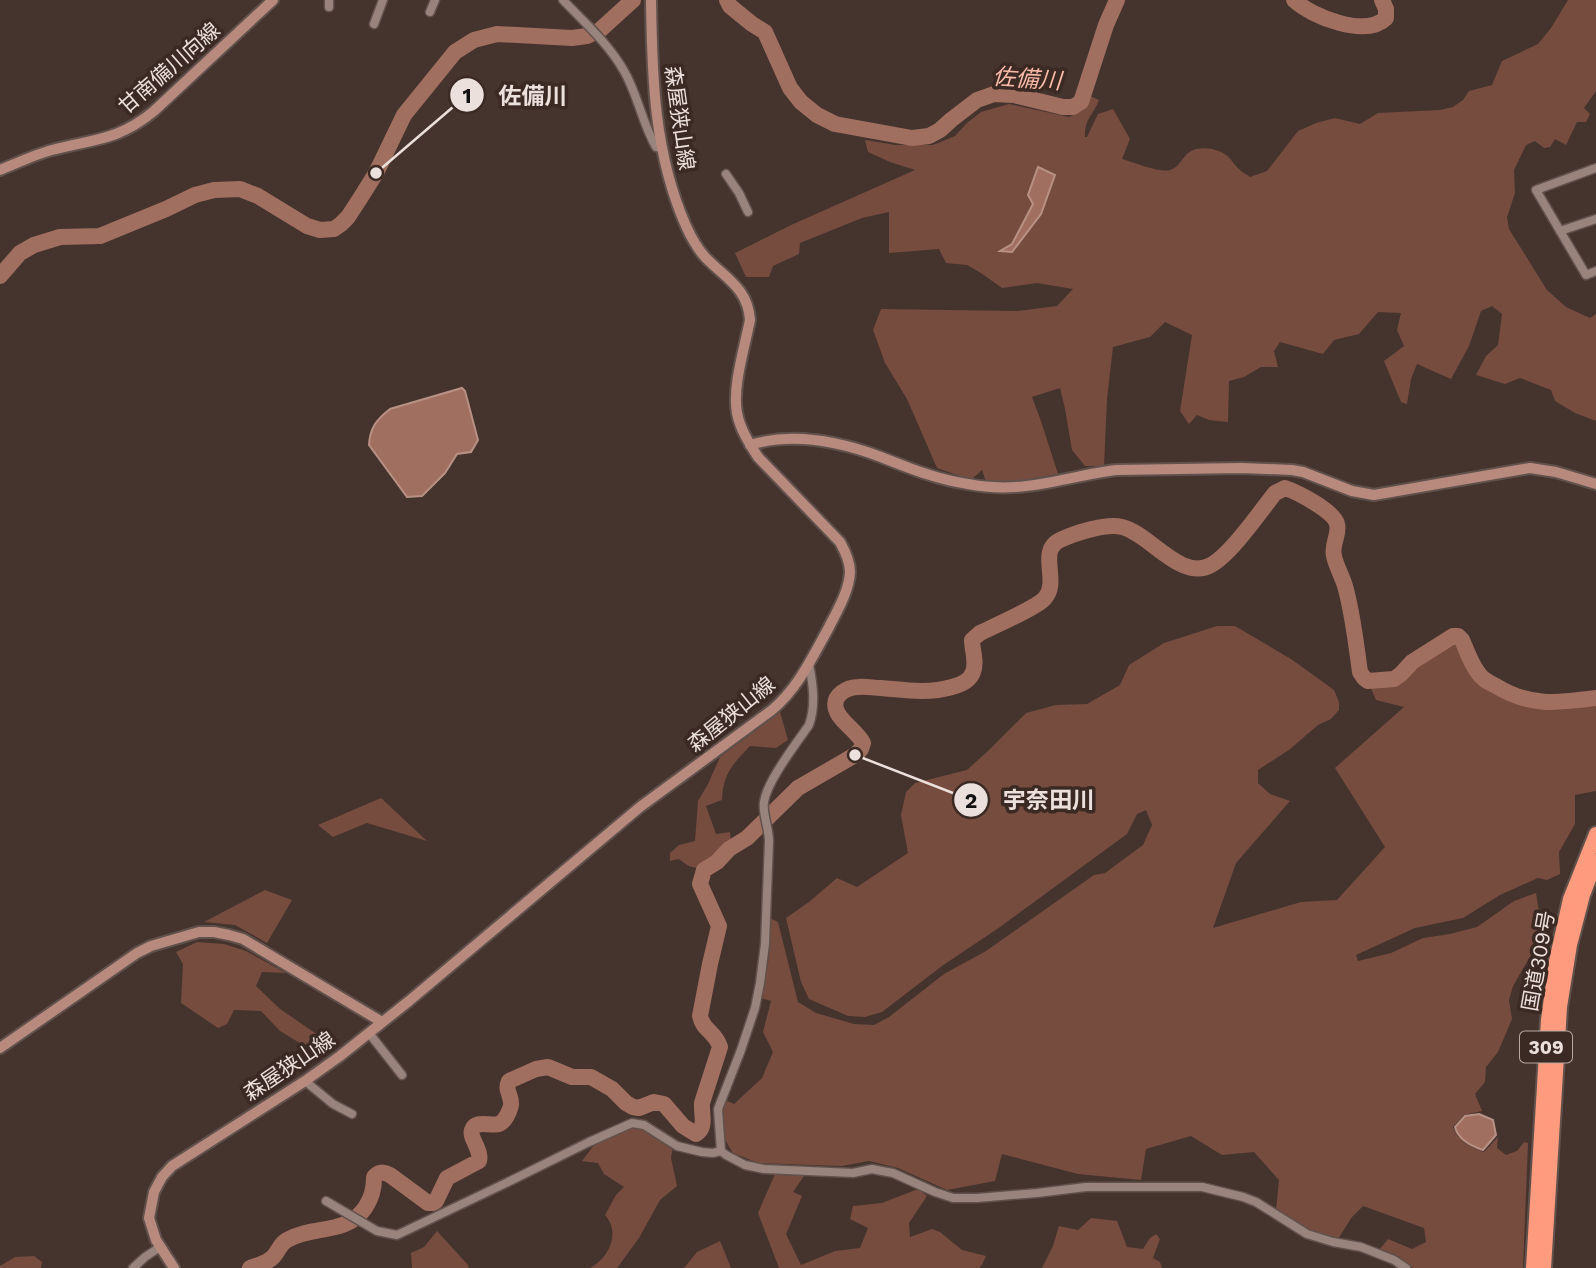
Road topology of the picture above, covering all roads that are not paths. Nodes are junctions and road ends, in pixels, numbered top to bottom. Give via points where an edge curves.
1 (273, 0) edge
2 (383, 0) edge
3 (435, 0) edge
4 (563, 0) edge
5 (651, 0) edge
6 (430, 12) dead end
7 (374, 24) dead end
8 (661, 148) junction
9 (1596, 168) edge
10 (0, 170) edge
11 (726, 174) dead end
12 (748, 212) dead end
13 (1596, 219) edge
14 (1560, 231) junction
15 (1596, 271) edge
16 (750, 445) junction
17 (1596, 484) edge
18 (809, 664) junction
19 (1596, 834) edge
20 (1596, 861) edge
21 (382, 1022) junction
22 (369, 1033) junction
23 (0, 1048) edge
24 (402, 1075) dead end
25 (305, 1081) junction
26 (352, 1114) dead end
27 (721, 1151) junction
28 (326, 1201) dead end
29 (160, 1247) junction
30 (133, 1268) edge
31 (174, 1268) edge
32 (1406, 1268) edge
33 (1533, 1268) edge
34 (1544, 1268) edge

1 - 10 main road, 甘南備川向線 via 134,126
2 - 7 street
3 - 6 street
4 - 8 street via 626,73 650,136
5 - 8 main road, 森屋狭山線
8 - 16 main road, 森屋狭山線 via 675,198 694,241 736,284 747,306 750,320 736,403
9 - 14 street via 1536,190
11 - 12 street
13 - 14 street
14 - 15 street via 1586,275
16 - 17 main road via 786,439 829,443 951,481 989,487 1042,484 1116,470 1242,468 1303,472 1374,495 1530,468
16 - 18 main road, 森屋狭山線 via 835,535 848,560 847,588
18 - 21 main road, 森屋狭山線 via 772,710 640,807
18 - 27 street via 812,716 763,804 768,827 765,944 752,1019 718,1109
19 - 33 highway, 国道309号 / 309 via 1570,899 1556,961 1548,1020
20 - 34 highway, 国道309号 / 309 via 1570,945 1560,1007
21 - 22 main road, 森屋狭山線
21 - 23 main road via 243,939 199,932 137,953
22 - 24 street
22 - 25 main road, 森屋狭山線
25 - 26 street
25 - 29 main road, 森屋狭山線 via 167,1171 154,1192 150,1210 150,1226
27 - 28 street via 677,1146 645,1125 632,1124 397,1235 377,1231
27 - 32 street via 745,1165 764,1169 893,1173 953,1198 1086,1187 1193,1186 1256,1202 1307,1234 1361,1247
29 - 30 street
29 - 31 main road, 森屋狭山線

